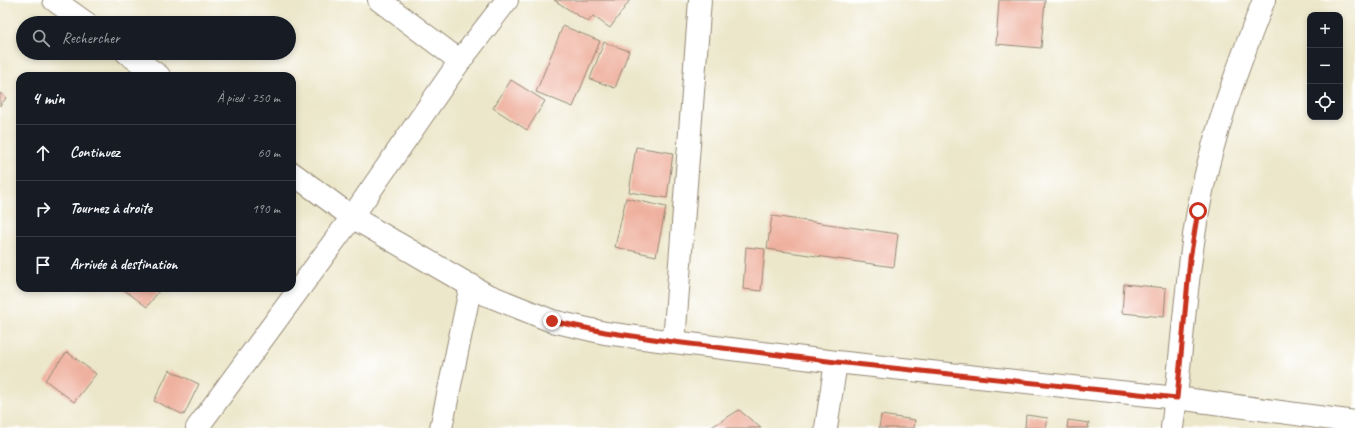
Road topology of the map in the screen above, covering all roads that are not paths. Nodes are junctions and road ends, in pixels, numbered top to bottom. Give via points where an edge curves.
1 (54, 0) edge
2 (379, 0) edge
3 (507, 0) edge
4 (700, 0) edge
5 (1264, 0) edge
6 (76, 16) edge
7 (137, 60) edge
8 (460, 61) junction
9 (153, 72) edge
10 (296, 176) edge
11 (352, 217) junction
12 (471, 285) junction
13 (674, 342) junction
14 (836, 362) junction
15 (1177, 398) junction
16 (1355, 422) edge
17 (197, 428) edge
18 (441, 428) edge
19 (826, 428) edge
20 (1172, 428) edge

1 - 6 street
2 - 8 street
3 - 8 street
4 - 13 street
5 - 15 street via 1241,59 1207,167 1190,259
7 - 9 street
8 - 11 street
10 - 11 street
11 - 12 street
11 - 17 street
12 - 13 street via 485,294 552,321
12 - 18 street
13 - 14 street
14 - 15 street
14 - 19 street
15 - 16 street
15 - 20 street

